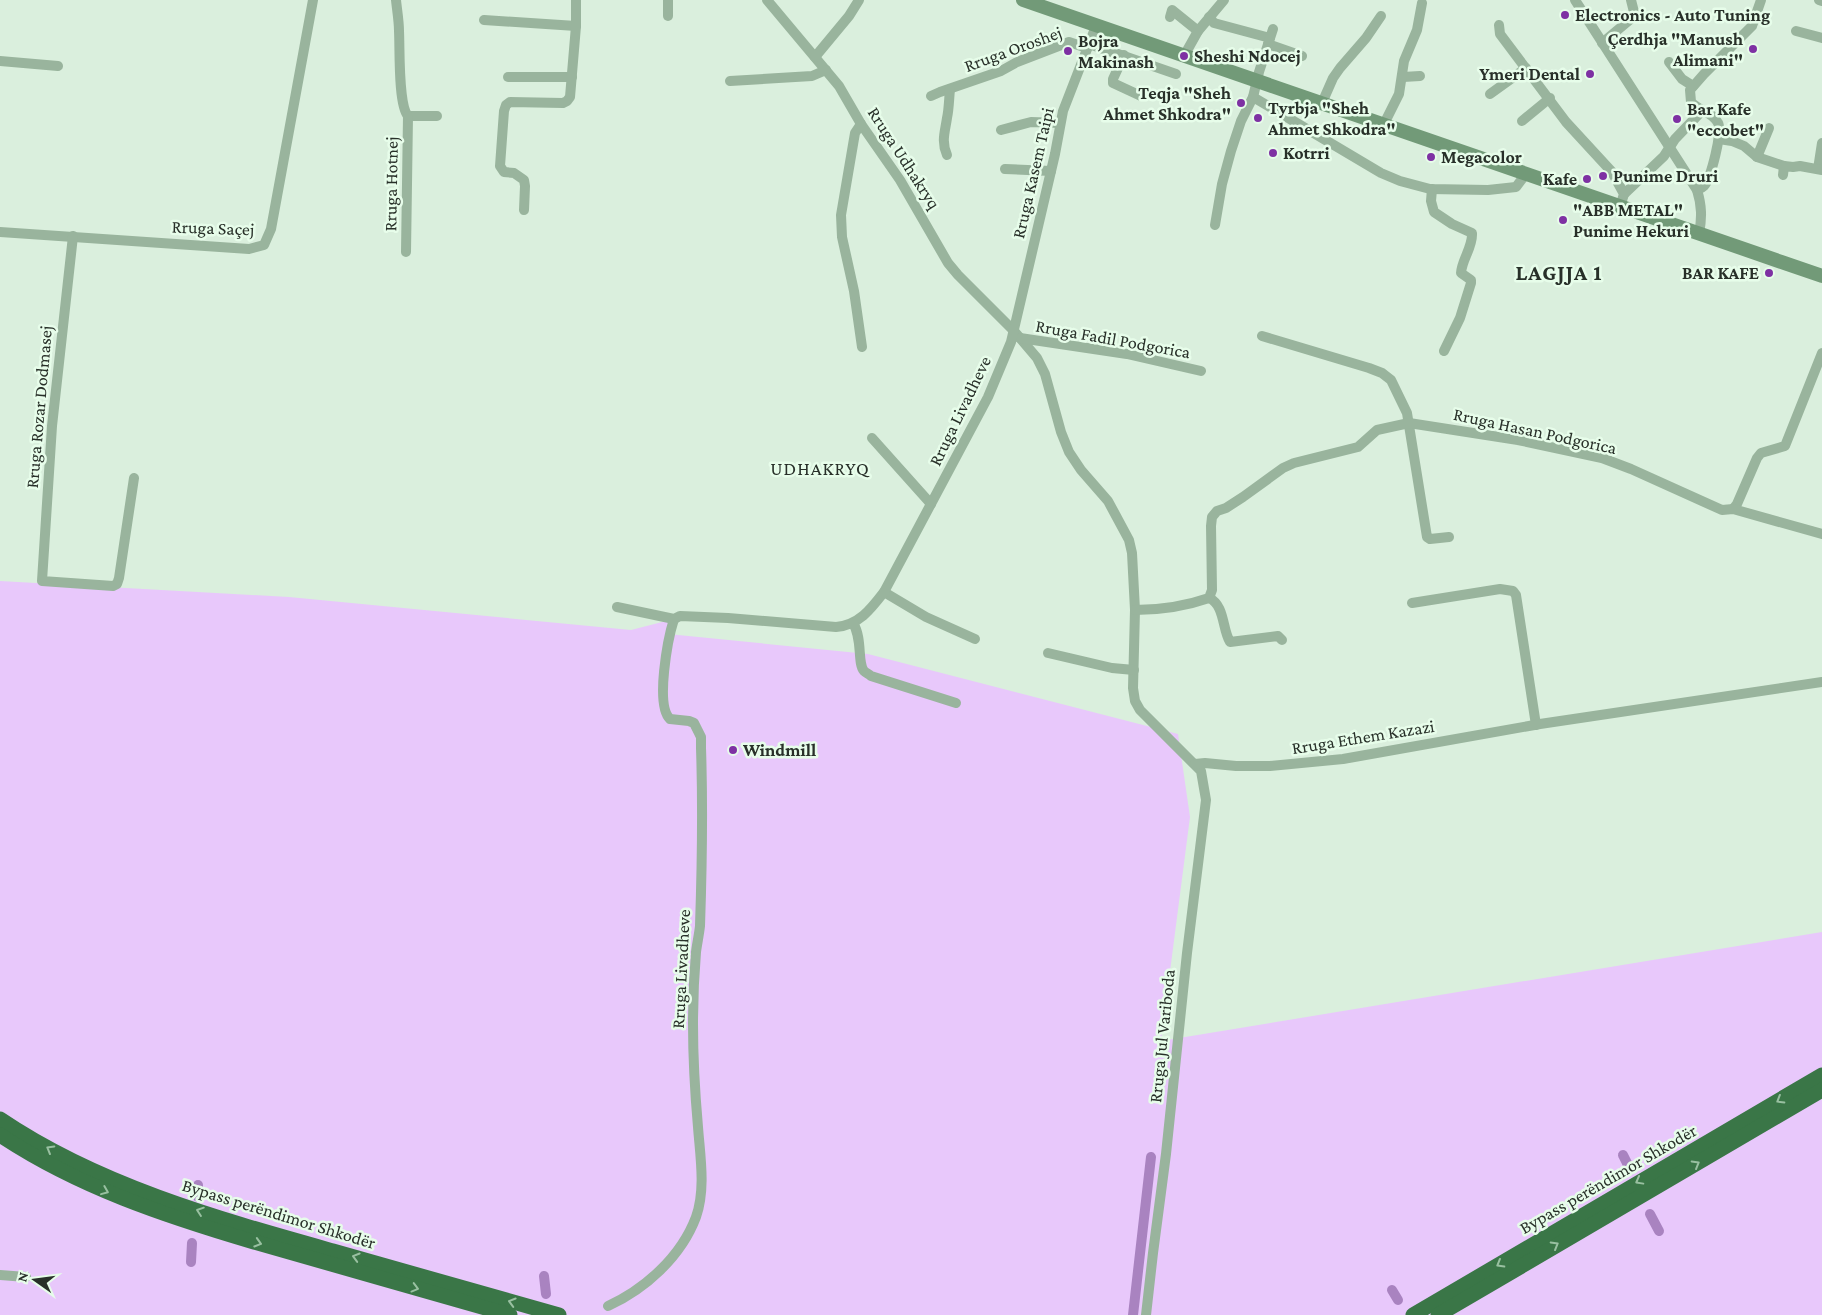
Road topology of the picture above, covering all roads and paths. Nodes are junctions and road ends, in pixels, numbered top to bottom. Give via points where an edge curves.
1 (313, 0) edge
2 (396, 0) edge
3 (576, 0) edge
4 (668, 0) edge
5 (767, 0) edge
6 (859, 0) edge
7 (1023, 0) edge
8 (1224, 0) edge
9 (1575, 0) edge
10 (1631, 0) edge
11 (1760, 0) edge
12 (1422, 3) dead end
13 (668, 16) dead end
14 (1381, 16) dead end
15 (1170, 17) dead end
16 (1209, 17) junction
17 (484, 20) dead end
18 (1498, 25) dead end
19 (576, 26) junction
20 (1096, 26) junction
21 (1198, 31) junction
22 (1796, 32) dead end
23 (1271, 37) junction
24 (1822, 38) edge
25 (1602, 43) junction
26 (1088, 46) junction
27 (1124, 55) junction
28 (1184, 56) junction
29 (1302, 56) dead end
30 (815, 57) junction
31 (0, 61) edge
32 (1670, 62) dead end
33 (58, 66) dead end
34 (1526, 68) junction
35 (826, 70) junction
36 (1176, 74) dead end
37 (1402, 76) junction
38 (1420, 76) dead end
39 (508, 77) dead end
40 (572, 78) junction
41 (1257, 80) junction
42 (730, 81) dead end
43 (1692, 86) junction
44 (950, 89) junction
45 (1490, 94) dead end
46 (931, 96) dead end
47 (1141, 96) dead end
48 (1253, 97) junction
49 (1550, 98) junction
50 (1322, 103) junction
51 (1701, 110) junction
52 (408, 116) junction
53 (438, 116) dead end
54 (1522, 121) dead end
55 (1060, 123) junction
56 (861, 124) junction
57 (1383, 126) junction
58 (1769, 128) dead end
59 (1001, 130) dead end
60 (1719, 139) junction
61 (1822, 143) edge
62 (1670, 148) junction
63 (947, 155) dead end
64 (1757, 156) junction
65 (1005, 169) dead end
66 (1820, 169) edge
67 (1051, 171) junction
68 (1525, 174) junction
69 (1432, 189) junction
70 (1697, 190) junction
71 (1622, 200) junction
72 (524, 210) dead end
73 (1215, 225) dead end
74 (0, 232) edge
75 (1698, 234) junction
76 (72, 236) junction
77 (406, 252) dead end
78 (1822, 276) edge
79 (1017, 334) junction
80 (1262, 336) dead end
81 (862, 347) dead end
82 (1444, 351) dead end
83 (1822, 353) edge
84 (1201, 372) dead end
85 (1409, 422) junction
86 (872, 438) dead end
87 (134, 478) dead end
88 (931, 504) junction
89 (1733, 509) junction
90 (1822, 534) edge
91 (1449, 537) dead end
92 (884, 592) junction
93 (1209, 598) junction
94 (1412, 603) dead end
95 (616, 607) dead end
96 (1135, 610) junction
97 (674, 618) junction
98 (853, 623) junction
99 (975, 639) dead end
100 (1282, 640) dead end
101 (1048, 653) dead end
102 (1134, 670) junction
103 (1822, 682) edge
104 (956, 703) dead end
105 (1536, 725) junction
106 (1195, 764) junction
107 (1822, 1075) edge
108 (1822, 1090) edge
109 (0, 1119) edge
110 (0, 1136) edge
111 (0, 1275) edge
112 (26, 1277) dead end
113 (608, 1306) dead end
114 (510, 1315) edge
115 (559, 1315) edge
116 (1146, 1315) edge
117 (1413, 1315) edge
118 (1438, 1315) edge

1 - 76 street, Rruga Saçej via 273,222 264,245 248,249
2 - 52 street, Rruga Hotnej via 401,94
3 - 19 street
4 - 13 street
5 - 30 street, Rruga Udhakryq
6 - 30 street
7 - 20 main road
8 - 16 street
9 - 25 street
10 - 25 street via 1632,18
11 - 43 street via 1752,26
12 - 37 street
14 - 50 street via 1333,78
15 - 21 street via 1172,10
16 - 21 street
16 - 23 street via 1214,23
17 - 19 street
18 - 34 street via 1500,34
19 - 40 street
20 - 26 street, Rruga Kasem Taipi
20 - 28 main road
21 - 28 street
22 - 24 street
23 - 29 street
23 - 41 street
25 - 62 street
26 - 27 street, Rruga Oroshej
26 - 44 street, Rruga Oroshej via 1069,42
26 - 55 street, Rruga Kasem Taipi
27 - 36 street, Rruga Oroshej
27 - 47 street via 1113,83
28 - 41 main road
30 - 35 street, Rruga Udhakryq
31 - 33 street
32 - 43 street via 1682,79
34 - 45 street
34 - 49 street
35 - 42 street via 812,76
35 - 56 street, Rruga Udhakryq
37 - 38 street
37 - 57 street via 1395,104
39 - 40 street
40 - 72 street via 570,97 563,103 510,102 504,111 500,166 504,172 514,173 524,180
41 - 48 street
41 - 50 main road
43 - 51 street via 1691,102
44 - 46 street, Rruga Oroshej
44 - 63 street, Rruga Oroshej via 943,138
48 - 69 street via 1381,173
48 - 73 street via 1231,151
49 - 54 street
49 - 71 street via 1566,122 1612,172
50 - 57 main road
51 - 60 street via 1706,110 1718,122
51 - 62 street via 1679,133
52 - 53 street, Rruga Hotnej
52 - 77 street, Rruga Hotnej
55 - 59 street via 1031,122
55 - 67 street, Rruga Kasem Taipi
56 - 79 street, Rruga Udhakryq via 900,180 948,263
56 - 81 street via 855,133 842,215 842,237
57 - 68 main road
58 - 64 street
60 - 64 street via 1744,146
60 - 70 street via 1708,177 1704,186
61 - 66 street
62 - 70 street
62 - 71 street
64 - 66 street via 1783,170 1800,166
65 - 67 street
67 - 79 street, Rruga Kasem Taipi
68 - 69 street via 1516,187
68 - 71 main road
69 - 82 street via 1434,212 1472,233 1461,273 1471,283 1460,318
70 - 75 street via 1702,204
71 - 75 main road
74 - 76 street, Rruga Saçej
75 - 78 main road
76 - 87 street, Rruga Rozar Dodmasej via 52,426 42,580 117,584
79 - 84 street, Rruga Fadil Podgorica
79 - 88 street, Rruga Livadheve via 988,397
79 - 96 street, Rruga Udhakryq via 1037,358 1069,452 1108,501 1129,540
80 - 85 street via 1382,373 1391,380
83 - 89 street via 1785,446 1761,453
85 - 89 street, Rruga Hasan Podgorica via 1606,459 1722,510
85 - 91 street via 1427,537
85 - 93 street, Rruga Hasan Podgorica via 1377,430 1358,447 1283,468 1217,511 1212,516 1211,526 1212,590
86 - 88 street, Rruga Livadheve
88 - 92 street, Rruga Livadheve
89 - 90 street, Rruga Hasan Podgorica
92 - 98 street, Rruga Livadheve
92 - 99 street via 926,617
93 - 96 street via 1151,610
93 - 100 street via 1219,607 1230,642 1278,636
94 - 105 street via 1500,589 1513,591
95 - 97 street
96 - 102 street, Rruga Udhakryq
97 - 98 street via 728,618 836,627
97 - 113 street, Rruga Livadheve via 663,682 665,715 670,720 690,721 701,737 700,929 693,1023 700,1199 688,1236 673,1257 631,1294
98 - 104 street via 859,634 864,671
101 - 102 street
102 - 106 street, Rruga Udhakryq via 1134,694 1140,710
103 - 105 street, Rruga Ethem Kazazi
105 - 106 street, Rruga Ethem Kazazi via 1343,759 1270,766
106 - 116 street, Rruga Jul Variboda via 1201,771 1206,800
107 -> 117 highway, Bypass perëndimor Shkodër
118 -> 108 highway, Bypass perëndimor Shkodër
115 -> 109 highway, Bypass perëndimor Shkodër via 207,1213 90,1170
110 -> 114 highway, Bypass perëndimor Shkodër via 84,1182 188,1222
111 - 112 street

